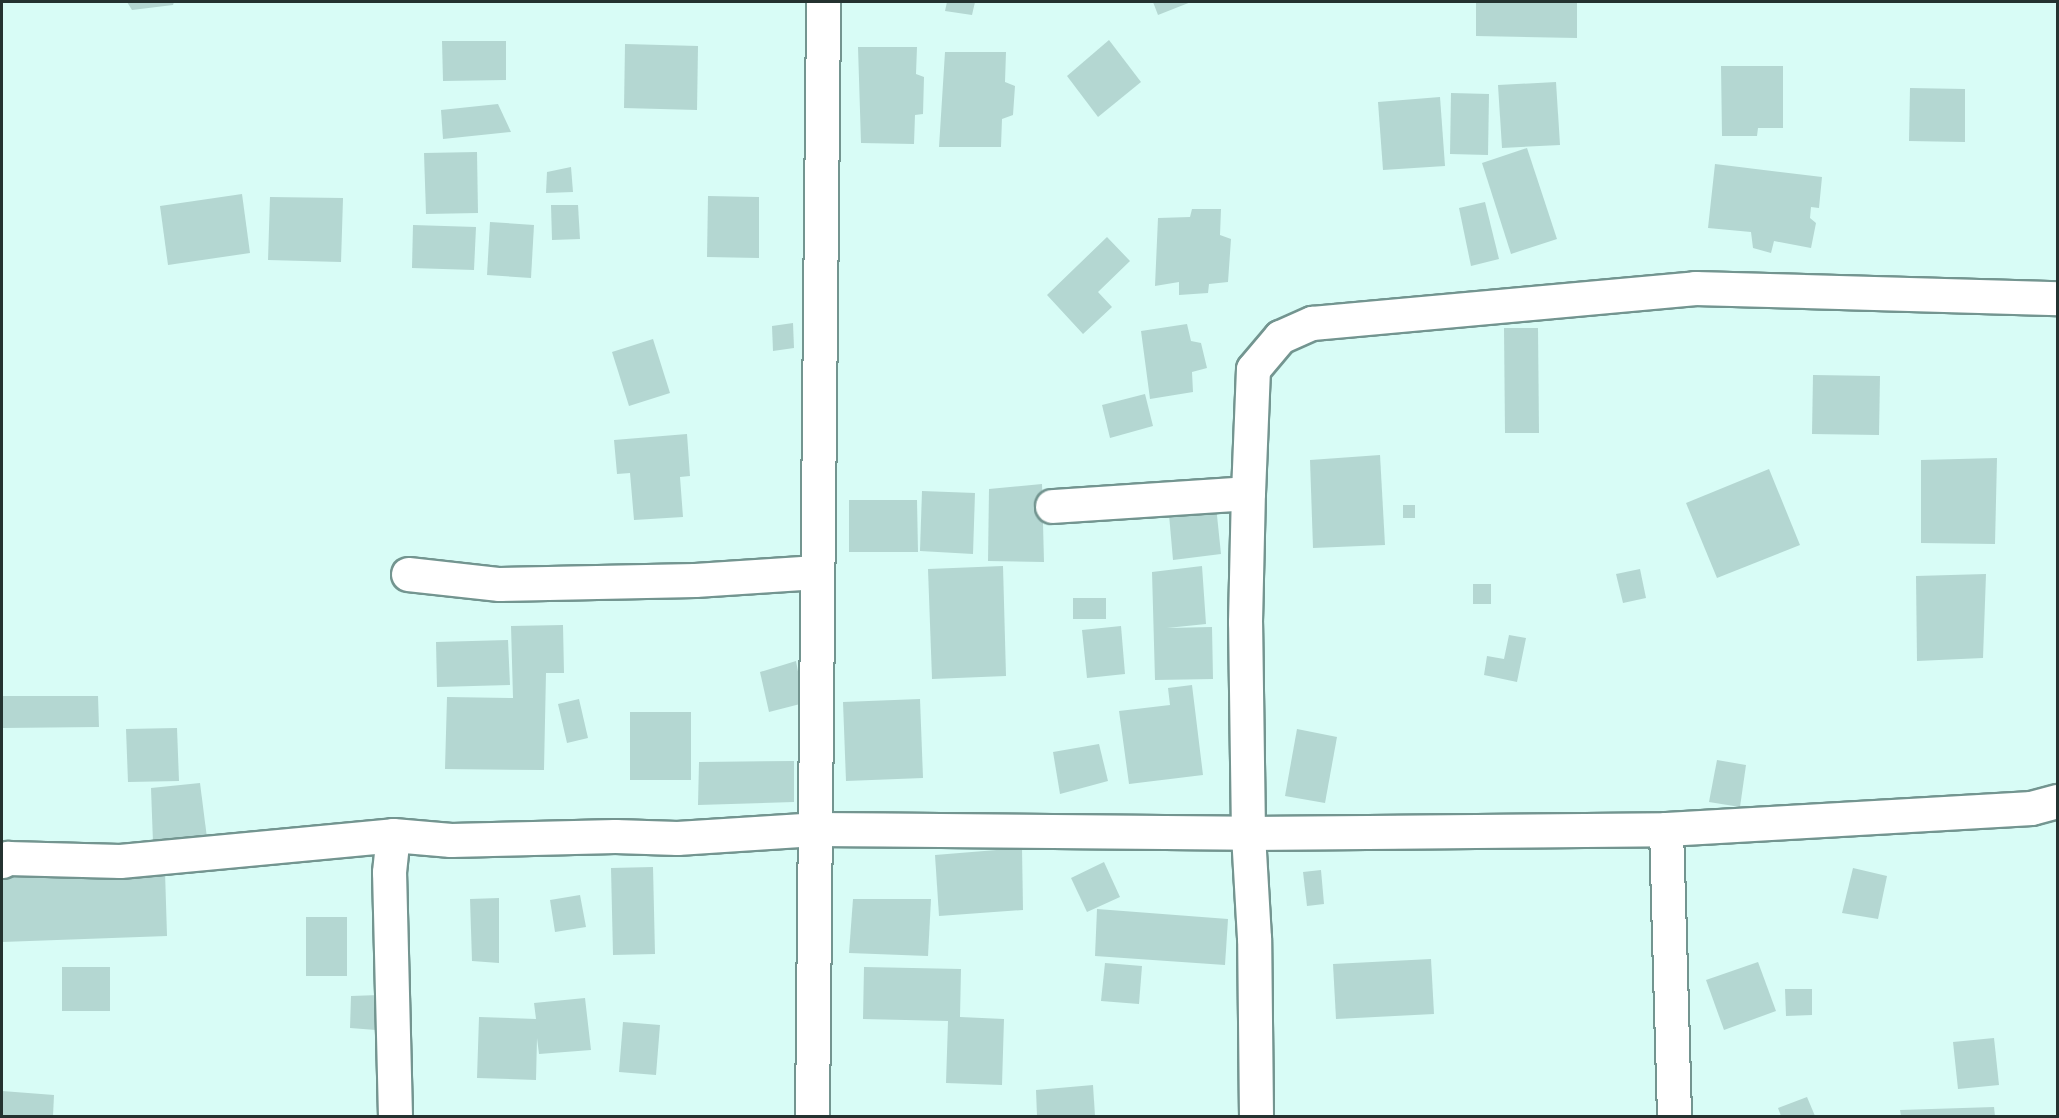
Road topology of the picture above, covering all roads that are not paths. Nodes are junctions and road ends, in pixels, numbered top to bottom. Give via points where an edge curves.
1 (823, 2) edge
2 (2058, 298) edge
3 (1248, 493) junction
4 (1052, 506) dead end
5 (817, 572) junction
6 (408, 574) dead end
7 (2058, 801) edge
8 (815, 829) junction
9 (1666, 829) junction
10 (1248, 833) junction
11 (393, 835) junction
12 (2, 861) edge
13 (395, 1116) edge
14 (812, 1116) edge
15 (1256, 1116) edge
16 (1674, 1116) edge

1 - 5 street
2 - 3 street via 1695,288 1312,323 1280,337 1253,369
3 - 4 street
3 - 10 street
5 - 6 street via 695,580 499,584
5 - 8 street
7 - 9 street via 2031,808
8 - 10 street
8 - 11 street via 677,838 451,840
8 - 14 street
9 - 10 street
9 - 16 street
10 - 15 street via 1254,938
11 - 12 street via 120,861
11 - 13 street via 389,872

